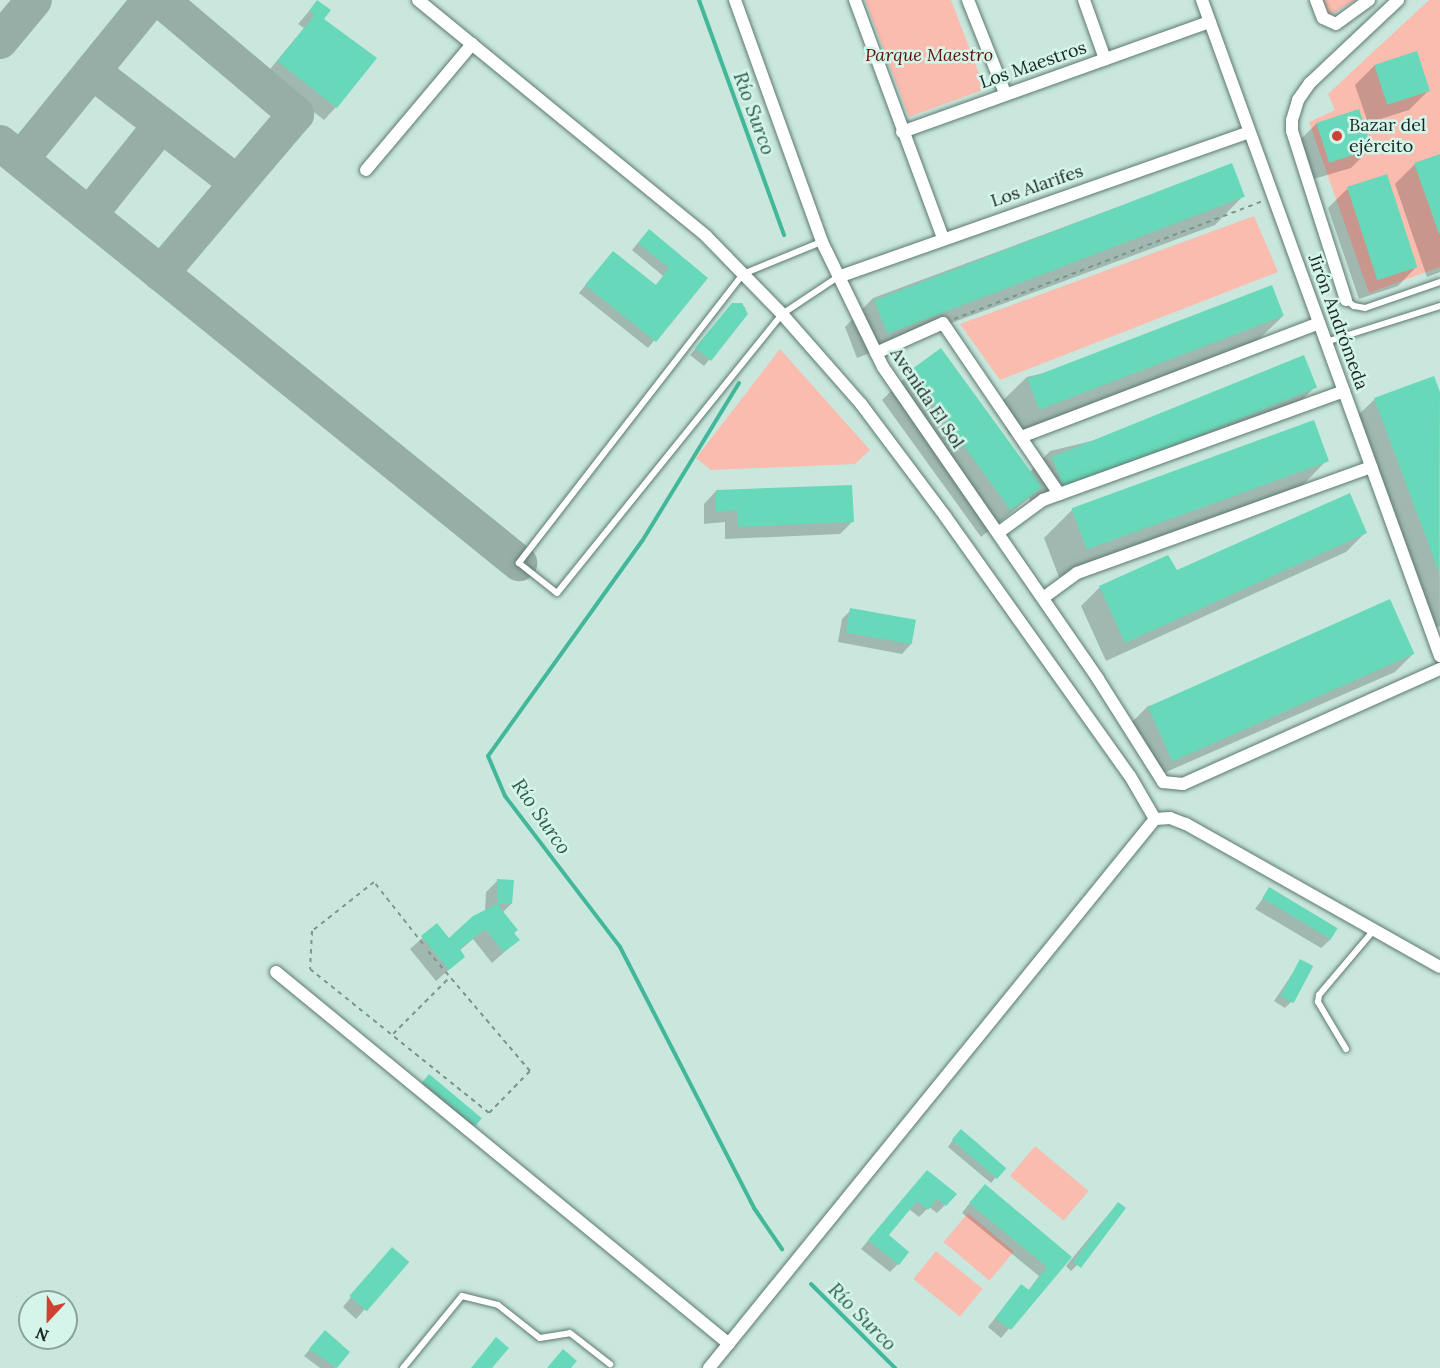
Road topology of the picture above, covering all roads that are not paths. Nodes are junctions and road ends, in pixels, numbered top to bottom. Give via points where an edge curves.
1 (418, 0) edge
2 (735, 0) edge
3 (855, 0) edge
4 (968, 0) edge
5 (1084, 0) edge
6 (1202, 0) edge
7 (1316, 0) edge
8 (1369, 0) edge
9 (1398, 0) edge
10 (1210, 22) junction
11 (472, 44) junction
12 (1105, 59) junction
13 (1005, 93) junction
14 (902, 132) junction
15 (1249, 132) junction
16 (366, 170) dead end
17 (943, 238) junction
18 (822, 242) junction
19 (742, 274) junction
20 (838, 277) junction
21 (1440, 282) edge
22 (1346, 300) joint
23 (1440, 306) edge
24 (782, 314) junction
25 (1319, 323) junction
26 (1326, 342) junction
27 (876, 353) junction
28 (1344, 391) junction
29 (1021, 437) junction
30 (1371, 467) junction
31 (1059, 494) junction
32 (998, 533) junction
33 (1043, 598) junction
34 (1440, 656) edge
35 (1440, 669) edge
36 (1155, 819) junction
37 (1374, 930) junction
38 (1440, 967) edge
39 (276, 972) dead end
40 (1346, 1049) dead end
41 (729, 1344) junction
42 (610, 1364) dead end
43 (403, 1368) edge
44 (709, 1368) edge

1 - 11 street
2 - 18 street, Avenida El Sol
3 - 14 street
4 - 13 street
5 - 12 street
6 - 10 street, Jirón Andrómeda
7 - 8 street via 1323,18 1336,24
9 - 22 street via 1310,83 1298,100 1292,120 1292,131
10 - 12 street, Los Maestros
10 - 15 street, Jirón Andrómeda
11 - 16 street
11 - 19 street via 706,236
12 - 13 street, Los Maestros
13 - 14 street, Los Maestros
14 - 17 street
15 - 17 street, Los Alarifes
15 - 25 street, Jirón Andrómeda
17 - 20 street, Los Alarifes
18 - 19 lane
18 - 20 street, Avenida El Sol
19 - 24 street
19 - 24 lane via 519,563 557,593
20 - 24 lane
20 - 27 street, Avenida El Sol
21 - 22 lane via 1365,308
23 - 26 lane
24 - 36 street via 861,404 945,516 1130,776
25 - 26 street, Jirón Andrómeda
25 - 29 street
26 - 28 street, Jirón Andrómeda
27 - 29 street via 943,323
27 - 32 street, Avenida El Sol
28 - 30 street, Jirón Andrómeda
28 - 31 street
29 - 31 street
30 - 33 street via 1077,573
30 - 34 street, Jirón Andrómeda
31 - 32 street via 1043,500
32 - 33 street, Avenida El Sol
33 - 35 street, Avenida El Sol via 1160,779 1172,786
36 - 37 street via 1170,818 1186,824
36 - 41 street
37 - 38 street
37 - 40 lane via 1319,995 1318,1002
39 - 41 street
41 - 44 street
42 - 43 lane via 570,1333 540,1338 498,1305 462,1296

